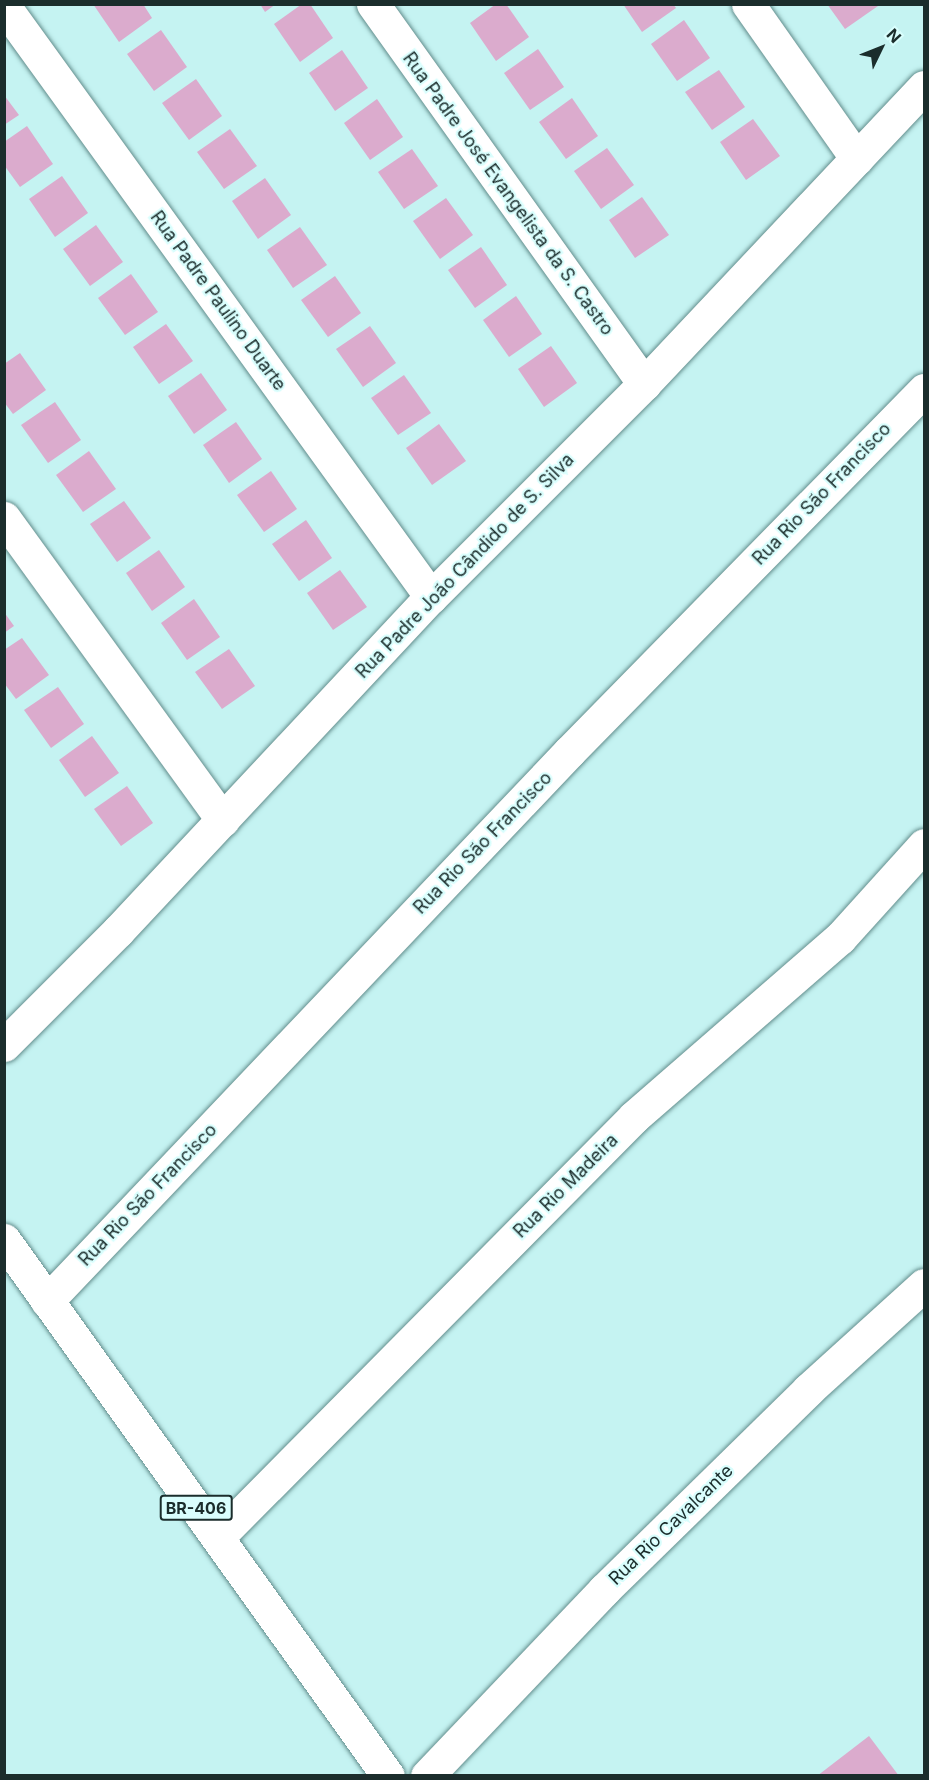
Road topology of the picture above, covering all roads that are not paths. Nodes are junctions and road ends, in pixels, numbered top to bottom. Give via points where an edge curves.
1 (373, 4) edge
2 (748, 4) edge
3 (4, 6) edge
4 (924, 87) edge
5 (857, 159) junction
6 (644, 384) junction
7 (924, 390) edge
8 (4, 518) edge
9 (431, 597) junction
10 (223, 820) junction
11 (924, 845) edge
12 (4, 1045) edge
13 (4, 1240) edge
14 (924, 1285) edge
15 (48, 1301) junction
16 (218, 1538) junction
17 (388, 1776) edge
18 (427, 1776) edge

1 - 6 street, Rua Padre José Evangelista da S. Castro
2 - 5 street
3 - 9 street, Rua Padre Paulino Duarte
4 - 5 street, Rua Padre João Cândido de S. Silva
5 - 6 street, Rua Padre João Cândido de S. Silva
6 - 9 street, Rua Padre João Cândido de S. Silva
7 - 15 street, Rua Rio São Francisco via 569,752
8 - 10 street
9 - 10 street, Rua Padre João Cândido de S. Silva
10 - 12 street, Rua Padre João Cândido de S. Silva
11 - 16 street, Rua Rio Madeira via 840,938 634,1117
13 - 15 street, BR-406
14 - 18 street, Rua Rio Cavalcante via 808,1390 604,1590
15 - 16 street, BR-406
16 - 17 street, BR-406

